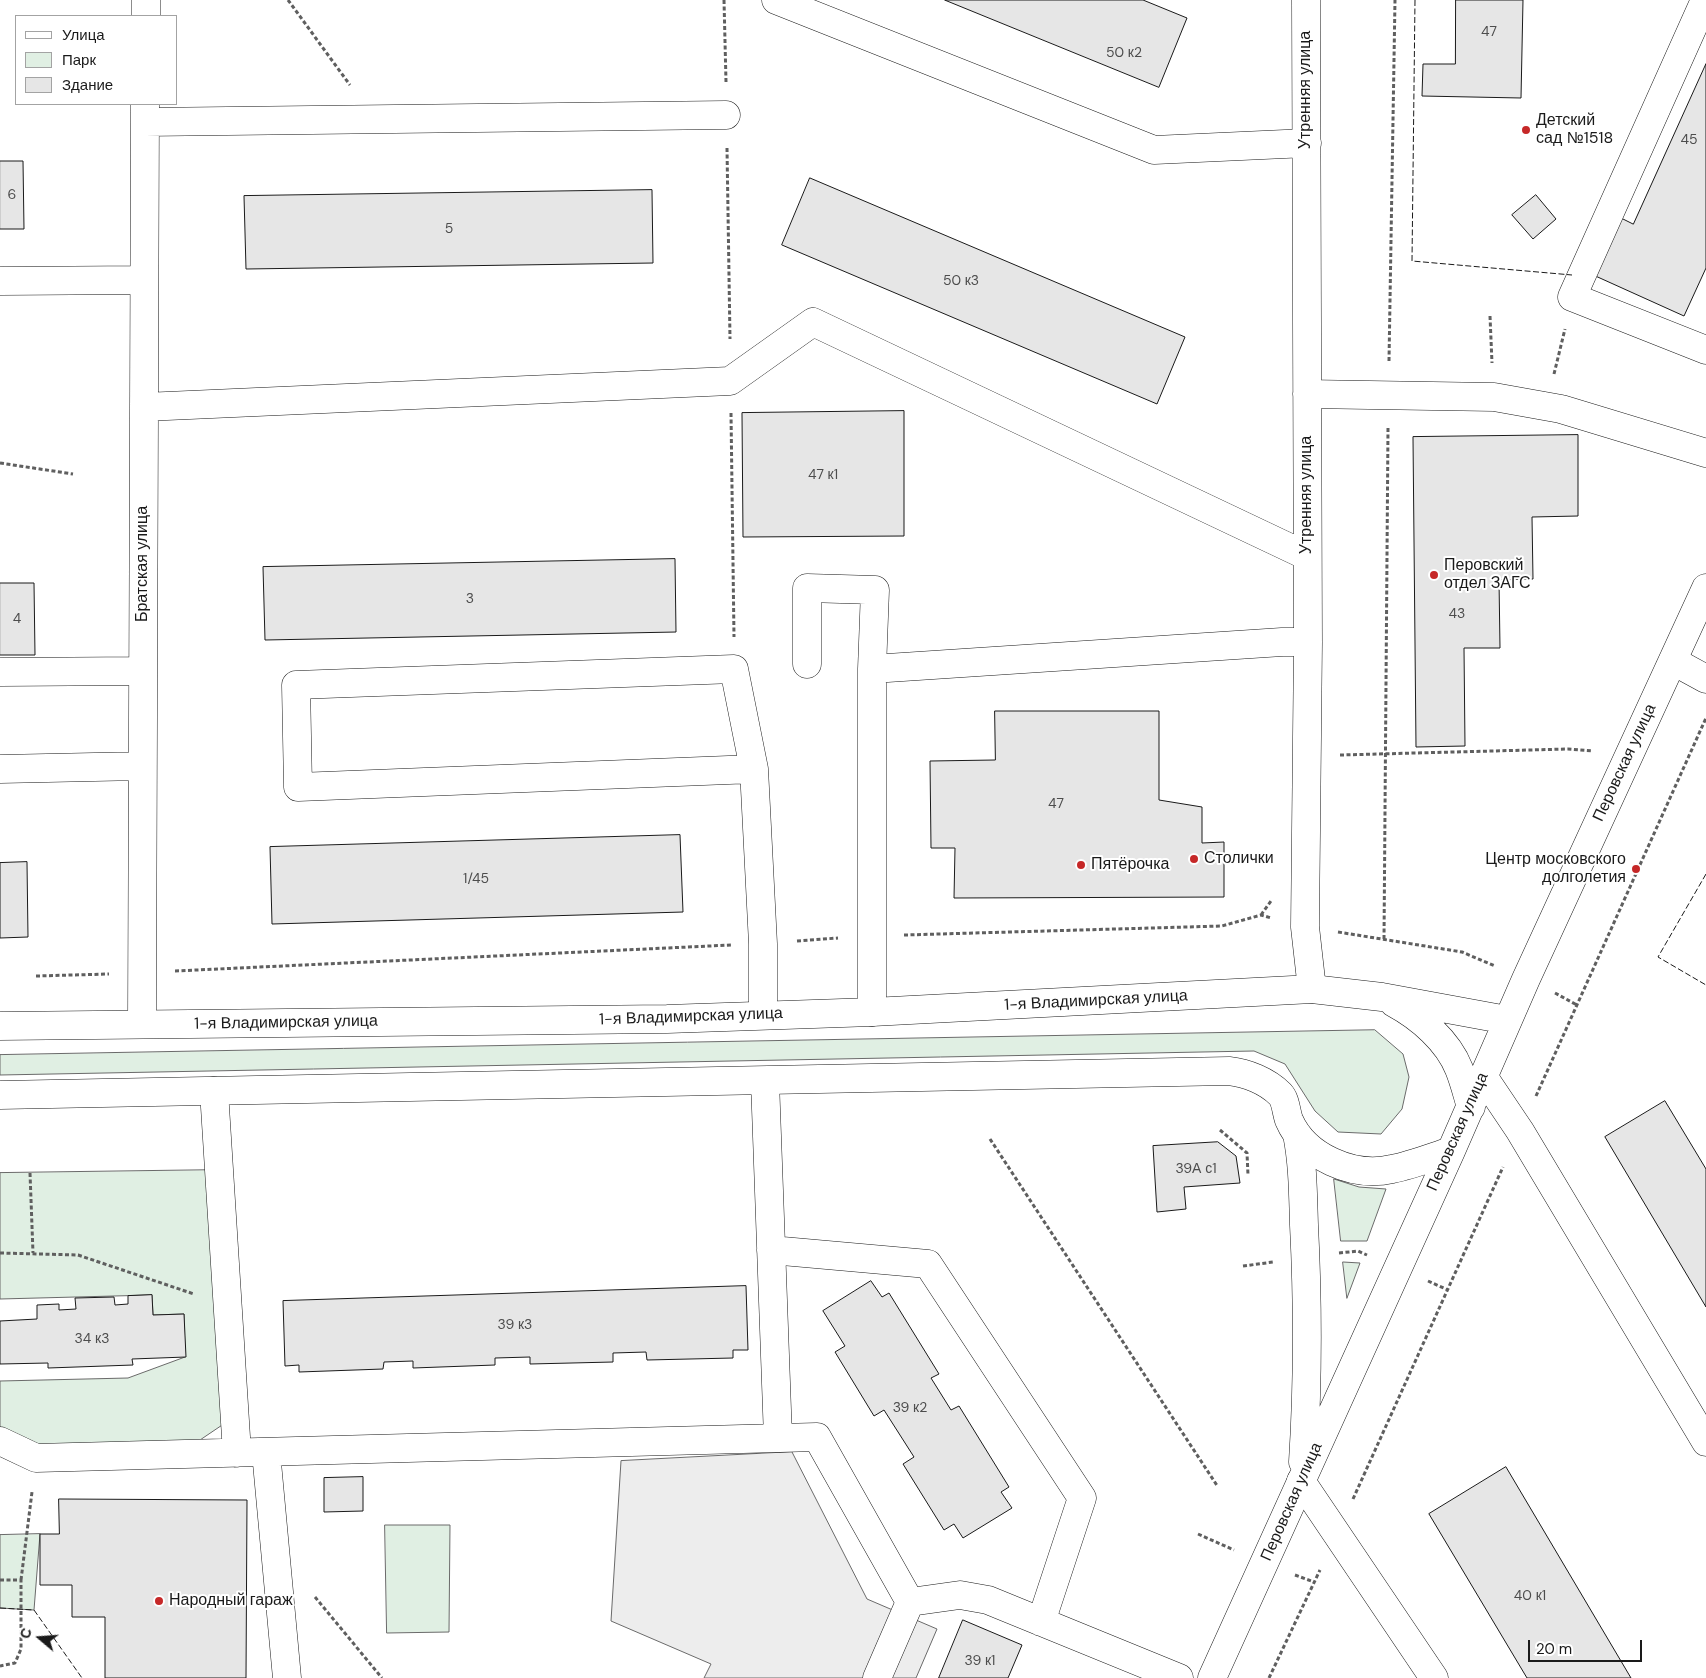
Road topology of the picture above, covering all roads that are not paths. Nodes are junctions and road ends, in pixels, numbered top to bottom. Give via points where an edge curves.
1 (146, 0) edge
2 (776, 0) edge
3 (1306, 0) edge
4 (1705, 0) edge
5 (146, 15) edge
6 (145, 113) edge
7 (726, 116) road end
8 (1307, 143) junction
9 (144, 280) junction
10 (0, 281) edge
11 (1706, 350) edge
12 (1307, 394) junction
13 (144, 408) junction
14 (1706, 453) edge
15 (1307, 556) junction
16 (1706, 588) edge
17 (1308, 642) junction
18 (1672, 661) junction
19 (807, 664) dead end
20 (872, 669) junction
21 (142, 671) junction
22 (0, 672) edge
23 (1706, 679) edge
24 (141, 766) junction
25 (0, 769) edge
26 (754, 769) junction
27 (1312, 989) junction
28 (1382, 997) junction
29 (872, 1012) junction
30 (763, 1014) junction
31 (1507, 1020) junction
32 (142, 1024) junction
33 (0, 1026) edge
34 (1483, 1076) junction
35 (765, 1081) junction
36 (214, 1091) junction
37 (0, 1095) edge
38 (1471, 1107) junction
39 (1297, 1134) junction
40 (1451, 1151) junction
41 (771, 1250) junction
42 (778, 1438) junction
43 (0, 1441) edge
44 (1706, 1442) edge
45 (266, 1452) junction
46 (237, 1453) junction
47 (1301, 1481) junction
48 (910, 1602) junction
49 (1041, 1622) junction
50 (287, 1678) edge
51 (878, 1678) edge
52 (1179, 1678) edge
53 (1212, 1678) edge
54 (1434, 1678) edge

1 - 5 main road
2 - 8 main road via 1154,150
3 - 8 main road, Утренняя улица
4 - 11 main road via 1572,297
6 - 7 main road via 376,120
6 - 9 main road, Братская улица
8 - 12 main road, Утренняя улица
9 - 10 main road
9 - 13 main road, Братская улица
12 - 14 main road via 1494,397 1561,409
12 - 15 main road, Утренняя улица
13 - 15 main road via 730,381 812,322
13 - 21 main road, Братская улица
15 - 17 main road, Утренняя улица
16 - 18 main road, Перовская улица
17 - 20 main road
17 - 27 main road, Утренняя улица via 1305,927
18 - 23 main road
18 - 31 main road, Перовская улица
19 - 20 main road via 807,588 875,590
20 - 29 main road
21 - 22 main road
21 - 24 main road, Братская улица
24 - 25 main road
24 - 32 main road, Братская улица
26 - 26 main road via 298,787 296,684 734,669
26 - 30 main road via 763,944
27 - 28 main road, 1-я Владимирская улица
27 - 29 main road, 1-я Владимирская улица
28 - 31 main road, 1-я Владимирская улица
28 - 38 main road, 1-я Владимирская улица via 1422,1023 1450,1052 1460,1069
29 - 30 main road, 1-я Владимирская улица
30 - 32 main road, 1-я Владимирская улица via 667,1019
31 - 34 main road, Перовская улица
32 - 33 main road, 1-я Владимирская улица
34 - 38 main road, Перовская улица
34 - 44 main road via 1520,1130
35 - 36 main road
35 - 39 main road via 1229,1071 1252,1077 1282,1096
35 - 41 main road
36 - 37 main road
36 - 46 main road
38 - 40 main road, Перовская улица
39 - 40 main road via 1320,1157 1352,1168 1370,1170 1391,1170
39 - 47 main road via 1305,1257 1307,1363
40 - 47 main road, Перовская улица
41 - 42 main road
41 - 49 main road via 928,1264 1082,1498
42 - 45 main road
42 - 48 main road via 817,1437
43 - 46 main road via 36,1458
45 - 46 main road
45 - 50 main road
47 - 53 main road, Перовская улица
47 - 54 main road
48 - 49 main road via 960,1595 988,1600
48 - 51 main road
49 - 52 main road

